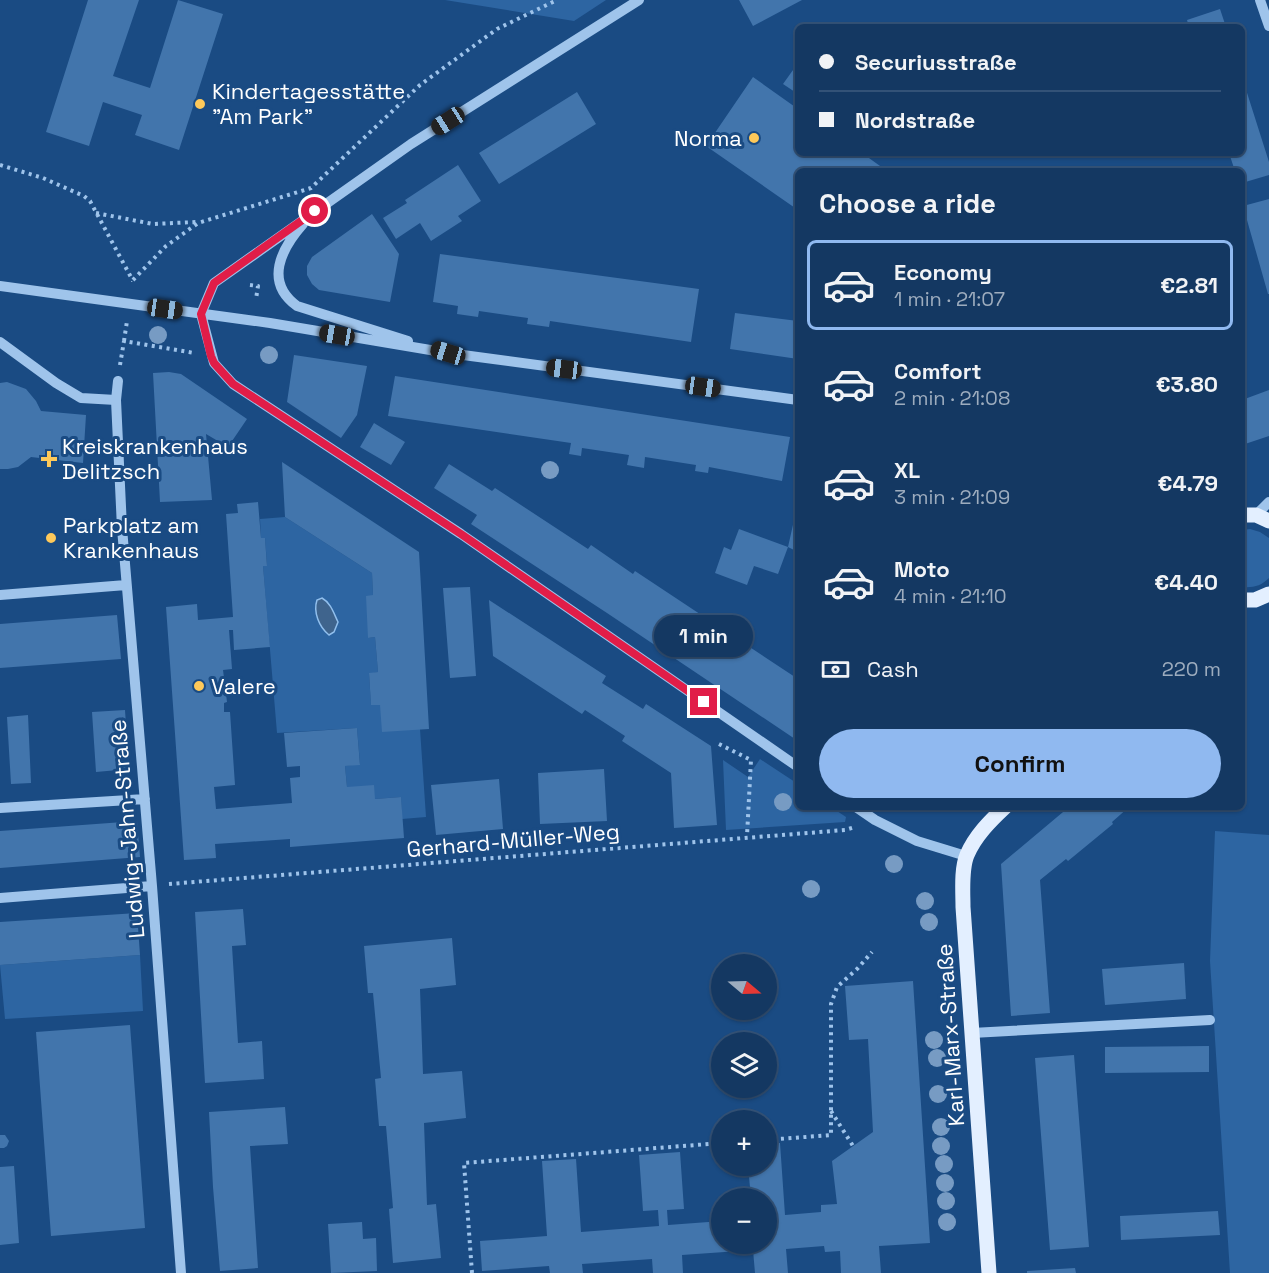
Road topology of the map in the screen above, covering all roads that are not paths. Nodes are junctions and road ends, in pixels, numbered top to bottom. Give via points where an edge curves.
1 (639, 0) edge
2 (1260, 0) edge
3 (1269, 26) edge
4 (315, 211) junction
5 (0, 286) edge
6 (201, 314) junction
7 (0, 342) edge
8 (448, 353) junction
9 (118, 381) road end
10 (116, 400) junction
11 (795, 400) edge
12 (1269, 502) edge
13 (1256, 517) edge
14 (126, 585) junction
15 (1269, 594) edge
16 (0, 595) edge
17 (1245, 600) edge
18 (795, 765) edge
19 (145, 799) junction
20 (0, 808) edge
21 (860, 810) edge
22 (1002, 810) edge
23 (966, 856) junction
24 (152, 886) junction
25 (0, 898) edge
26 (1210, 1020) dead end
27 (972, 1033) junction
28 (181, 1273) edge
29 (988, 1273) edge

1 - 4 street via 411,144
2 - 3 street
4 - 6 street via 214,283
4 - 8 street via 283,252 278,278 289,300 297,306
5 - 6 street
6 - 8 street
6 - 18 street via 214,363 233,384 461,534
7 - 10 street via 81,398
8 - 11 street
9 - 10 street, Ludwig-Jahn-Straße
10 - 14 street, Ludwig-Jahn-Straße
12 - 13 street
14 - 16 street
14 - 19 street, Ludwig-Jahn-Straße
15 - 17 main road
19 - 20 street
19 - 24 street, Ludwig-Jahn-Straße
21 - 23 street via 917,841
22 - 23 main road, Karl-Marx-Straße via 982,830
23 - 27 main road, Karl-Marx-Straße via 963,907
24 - 25 street
24 - 28 street, Ludwig-Jahn-Straße
26 - 27 street
27 - 29 main road, Karl-Marx-Straße

